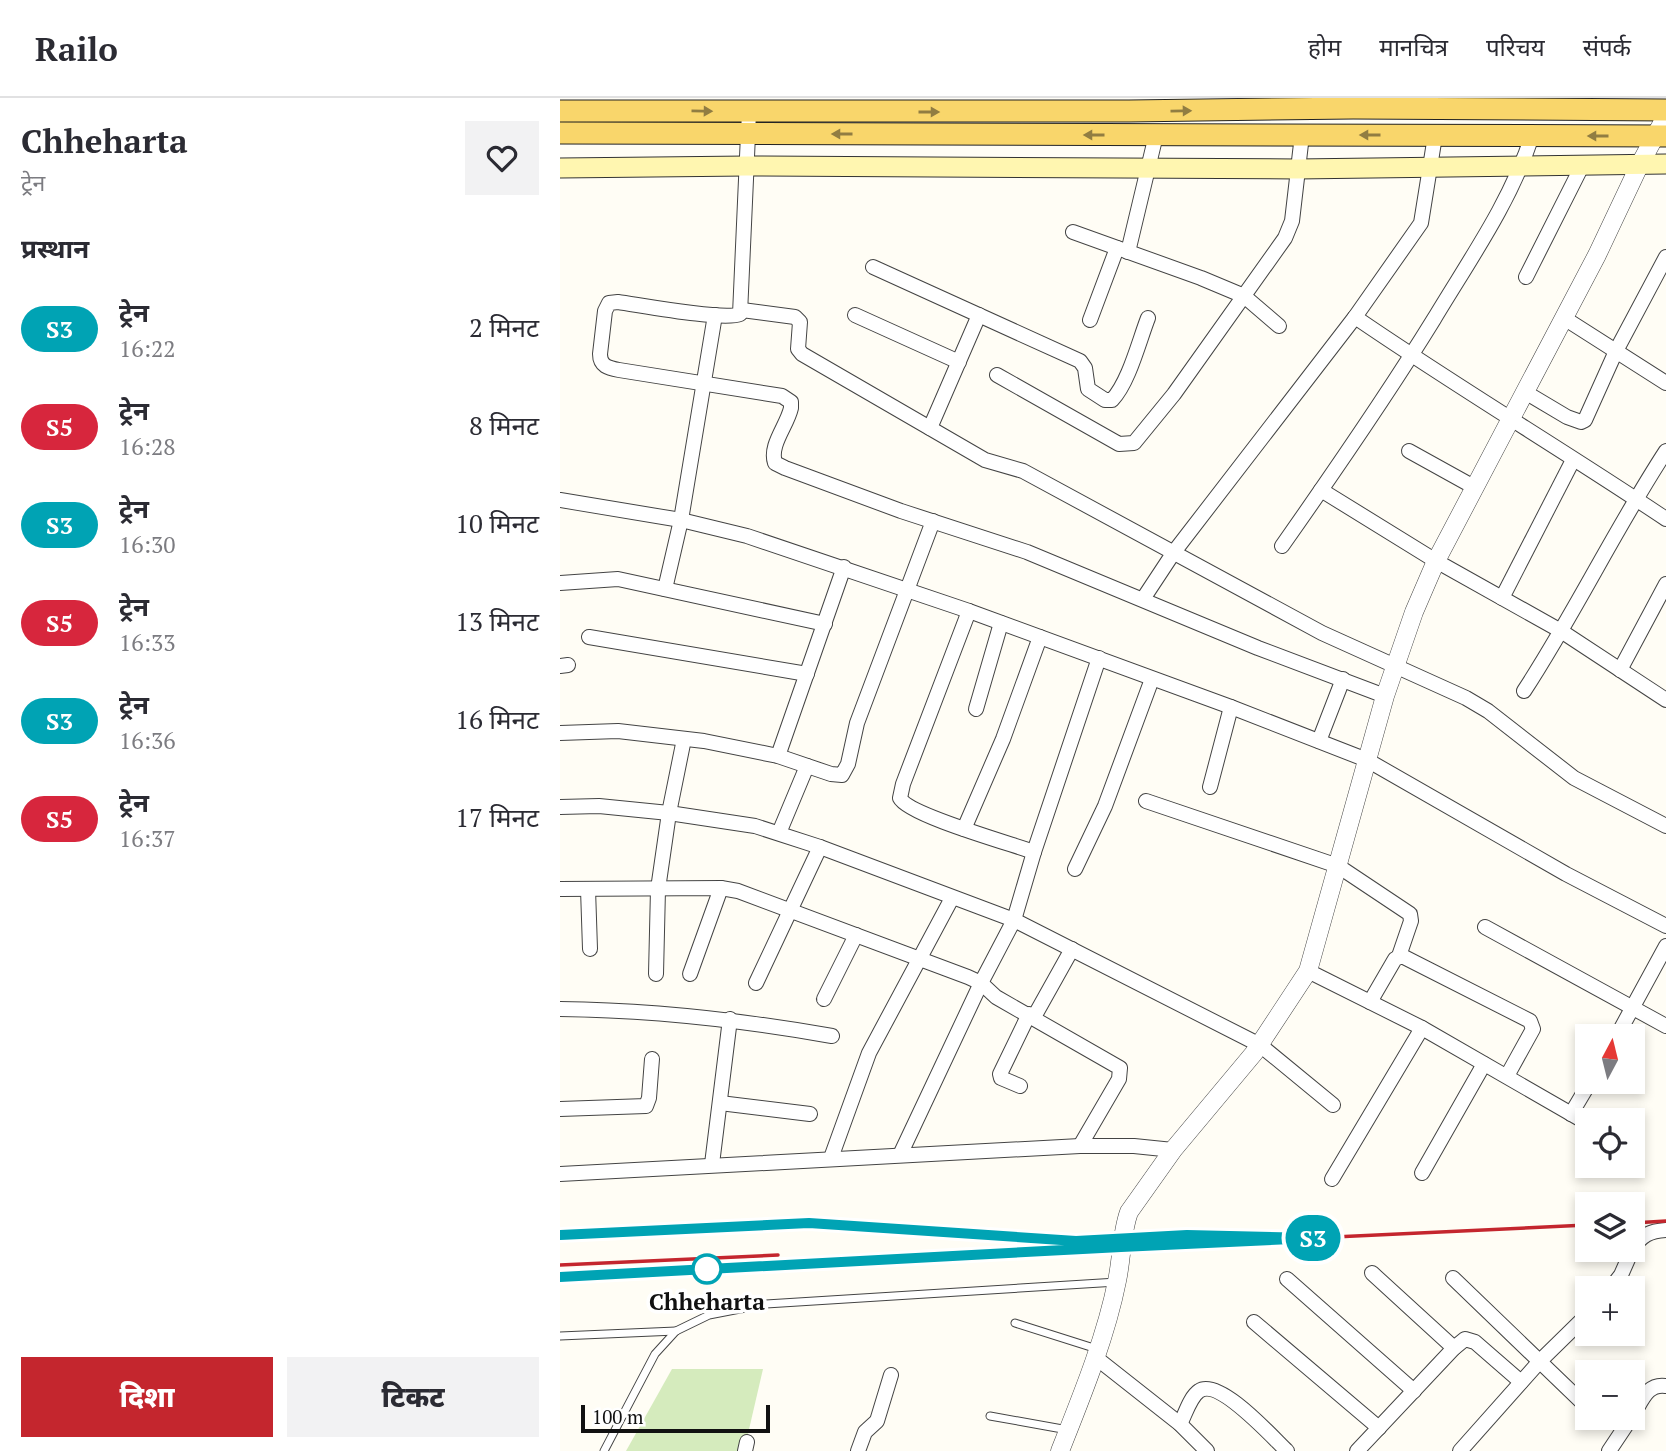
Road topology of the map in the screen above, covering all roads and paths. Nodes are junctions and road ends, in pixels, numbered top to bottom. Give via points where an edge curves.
1 (1354, 103) edge
2 (593, 104) edge
3 (653, 104) edge
4 (1046, 105) edge
5 (1130, 105) edge
6 (1666, 110) edge
7 (560, 111) edge
8 (749, 112) junction
9 (1666, 116) edge
10 (560, 133) edge
11 (748, 134) junction
12 (1156, 135) junction
13 (1302, 135) junction
14 (1435, 136) junction
15 (1532, 136) junction
16 (1660, 136) edge
17 (1583, 164) junction
18 (1640, 164) junction
19 (1666, 164) edge
20 (1522, 165) junction
21 (747, 166) junction
22 (1149, 167) junction
23 (560, 168) edge
24 (1431, 168) junction
25 (1297, 169) junction
26 (1073, 232) dead end
27 (1123, 250) junction
28 (1666, 257) edge
29 (873, 267) dead end
30 (1526, 277) dead end
31 (1244, 296) junction
32 (741, 310) junction
33 (715, 315) junction
34 (855, 315) dead end
35 (979, 315) junction
36 (1355, 317) junction
37 (1148, 318) dead end
38 (1564, 318) junction
39 (1090, 320) dead end
40 (1279, 326) dead end
41 (1616, 351) junction
42 (1412, 356) junction
43 (959, 362) junction
44 (997, 375) dead end
45 (1665, 381) edge
46 (703, 383) junction
47 (1525, 392) junction
48 (1511, 417) junction
49 (930, 428) junction
50 (1409, 451) dead end
51 (1666, 451) edge
52 (1573, 460) junction
53 (1474, 487) junction
54 (1321, 490) junction
55 (1634, 499) junction
56 (560, 500) edge
57 (1666, 519) edge
58 (681, 520) junction
59 (933, 521) junction
60 (1282, 546) dead end
61 (1174, 552) junction
62 (1436, 561) junction
63 (844, 567) junction
64 (560, 583) edge
65 (1666, 584) edge
66 (665, 589) junction
67 (906, 589) junction
68 (1502, 598) junction
69 (1143, 599) junction
70 (969, 611) junction
71 (1001, 623) junction
72 (825, 624) junction
73 (1561, 631) junction
74 (589, 637) dead end
75 (1040, 637) junction
76 (1099, 658) junction
77 (1395, 667) junction
78 (1620, 670) junction
79 (807, 674) junction
80 (1152, 679) junction
81 (1343, 679) junction
82 (1524, 691) dead end
83 (1385, 696) junction
84 (1666, 700) edge
85 (1231, 707) junction
86 (976, 709) dead end
87 (560, 733) edge
88 (684, 739) junction
89 (1318, 741) junction
90 (778, 756) junction
91 (1367, 760) junction
92 (807, 766) junction
93 (1210, 787) dead end
94 (1146, 801) dead end
95 (560, 807) edge
96 (669, 813) junction
97 (1666, 826) edge
98 (964, 829) junction
99 (779, 833) junction
100 (820, 847) junction
101 (1034, 852) junction
102 (1338, 866) junction
103 (1075, 869) dead end
104 (721, 888) junction
105 (560, 889) edge
106 (588, 889) junction
107 (658, 889) junction
108 (952, 898) junction
109 (790, 911) junction
110 (1014, 920) junction
111 (1666, 926) edge
112 (1485, 927) dead end
113 (856, 935) junction
114 (1666, 946) edge
115 (590, 949) dead end
116 (1072, 949) junction
117 (1399, 956) junction
118 (920, 957) junction
119 (1308, 971) junction
120 (656, 974) dead end
121 (690, 974) dead end
122 (756, 983) dead end
123 (981, 983) junction
124 (824, 999) dead end
125 (1370, 1002) junction
126 (1633, 1008) junction
127 (560, 1009) edge
128 (1032, 1016) junction
129 (730, 1019) junction
130 (1623, 1024) edge
131 (1666, 1026) edge
132 (1422, 1028) junction
133 (832, 1036) dead end
134 (1260, 1045) junction
135 (652, 1059) dead end
136 (1484, 1064) junction
137 (1507, 1076) junction
138 (1020, 1087) dead end
139 (1583, 1094) edge
140 (720, 1103) junction
141 (1334, 1105) dead end
142 (560, 1109) edge
143 (810, 1114) dead end
144 (1572, 1114) junction
145 (1575, 1116) edge
146 (1080, 1146) junction
147 (1173, 1150) junction
148 (901, 1155) junction
149 (831, 1158) junction
150 (712, 1164) junction
151 (1422, 1173) dead end
152 (560, 1174) edge
153 (1332, 1179) dead end
154 (1666, 1230) edge
155 (1645, 1235) edge
156 (1372, 1273) dead end
157 (1453, 1278) dead end
158 (1287, 1279) dead end
159 (1117, 1282) junction
160 (1254, 1322) dead end
161 (1015, 1323) dead end
162 (1575, 1327) edge
163 (676, 1331) junction
164 (560, 1336) edge
165 (1454, 1348) junction
166 (1096, 1353) junction
167 (1540, 1361) junction
168 (891, 1375) dead end
169 (1521, 1382) junction
170 (1666, 1387) edge
171 (1414, 1391) junction
172 (1575, 1396) edge
173 (1645, 1397) edge
174 (990, 1416) dead end
175 (1180, 1424) junction
176 (1379, 1428) junction
177 (1068, 1430) junction
178 (1623, 1430) edge
179 (604, 1451) edge
180 (858, 1451) edge
181 (1060, 1451) edge
182 (1207, 1451) edge
183 (1287, 1451) edge
184 (1357, 1451) edge
185 (1460, 1451) edge
186 (1609, 1451) edge

5 -> 1 main road
1 - 6 main road
2 - 3 main road
2 - 7 main road
3 -> 8 main road
4 - 5 main road
8 -> 4 main road
8 - 11 street
9 - 16 street
10 - 11 main road
12 -> 11 main road
11 - 21 street
12 - 13 main road
12 - 22 street
14 -> 13 main road
13 - 25 street
14 - 15 main road
14 - 24 street
16 -> 15 main road
15 - 20 street
16 - 18 street
17 - 18 main road
17 - 20 main road
17 - 30 street
18 - 19 main road
18 - 38 street
20 - 24 main road
20 - 42 street via 1474,257
21 - 22 main road
21 - 23 main road
21 - 32 street
22 - 25 main road
22 - 27 street
24 - 25 main road
24 - 36 street via 1421,223
25 - 31 street via 1290,229
26 - 27 street
27 - 31 street
27 - 39 street
28 - 41 street
29 - 35 street
31 - 40 street
31 - 44 street via 1131,445 1119,444
32 - 33 street via 735,316
32 - 49 street via 795,317 800,322 802,354
33 - 46 street
33 - 46 street via 618,302 609,303 605,310 603,365
34 - 43 street
35 - 37 street via 1080,360 1088,389 1109,401 1116,396
35 - 43 street
36 - 42 street
36 - 61 street
38 - 41 street
38 - 47 street
41 - 45 street
41 - 47 street via 1585,420 1576,421
42 - 48 street
42 - 54 street
43 - 49 street
46 - 58 street
46 - 59 street via 788,399 791,408 775,447 775,463
47 - 48 street
48 - 52 street
48 - 53 street
49 - 61 street via 985,460 1023,471
50 - 53 street
51 - 55 street
52 - 55 street
52 - 68 street
53 - 62 street
54 - 60 street
54 - 62 street
55 - 57 street
55 - 73 street
56 - 58 street
58 - 63 street
58 - 66 street
59 - 67 street
59 - 69 street via 1027,552
61 - 69 street
61 - 77 street via 1322,633
62 - 68 street
62 - 77 street
63 - 67 street
63 - 72 street
64 - 66 street via 618,579
65 - 78 street
66 - 72 street
67 - 70 street
67 - 92 street via 857,723 845,771 837,776
68 - 73 street
69 - 81 street
70 - 71 street
70 - 98 street via 900,792 902,803
71 - 75 street
71 - 86 street
72 - 79 street
73 - 78 street
73 - 82 street
74 - 79 street
75 - 76 street
75 - 98 street
76 - 80 street
76 - 101 street
77 - 83 street
77 - 97 street via 1466,698 1574,778
78 - 84 street
79 - 90 street
80 - 85 street
80 - 103 street via 1105,806
81 - 83 street
81 - 89 street
83 - 91 street
85 - 89 street
85 - 93 street
87 - 88 street via 618,731
88 - 90 street
88 - 96 street
89 - 91 street
90 - 92 street
91 - 102 street
91 - 111 street
92 - 99 street
94 - 102 street
95 - 96 street
96 - 99 street
96 - 107 street
98 - 101 street
99 - 100 street
100 - 108 street
100 - 109 street
101 - 110 street
102 - 117 street via 1410,914
102 - 119 street
104 - 107 street
104 - 109 street
104 - 121 street
105 - 106 street
106 - 107 street
106 - 115 street
107 - 120 street
108 - 110 street
108 - 118 street
109 - 113 street
109 - 122 street
110 - 116 street
110 - 123 street
112 - 126 street
113 - 118 street
113 - 124 street
114 - 126 street
116 - 128 street
116 - 134 street
117 - 125 street
117 - 137 street via 1533,1025
118 - 123 street
118 - 149 street via 869,1053
119 - 125 street
119 - 134 street
123 - 128 street via 996,997
123 - 148 street
125 - 132 street
126 - 130 street
126 - 131 street
127 - 129 street
128 - 138 street via 999,1074
128 - 146 street via 1120,1068 1119,1079
129 - 133 street
129 - 140 street
132 - 136 street
132 - 153 street
134 - 141 street
134 - 147 street
135 - 142 street via 646,1105
136 - 137 street
136 - 151 street
137 - 144 street
139 - 144 street
140 - 143 street
140 - 150 street
144 - 145 street
146 - 147 street
146 - 148 street
147 - 159 street via 1129,1212
148 - 149 street
149 - 150 street
150 - 152 street
154 - 155 street
156 - 165 street
157 - 167 street
158 - 171 street
159 - 163 lane via 766,1304 709,1315
159 - 166 street
160 - 176 street
161 - 166 lane
162 - 167 street
163 - 164 lane
163 - 179 lane via 655,1354
165 - 169 street via 1465,1339 1475,1342
165 - 171 street
166 - 175 street
166 - 177 street
167 - 169 street
167 - 172 street
168 - 180 street via 877,1421 865,1432
169 - 185 street
170 - 173 street via 1651,1388
171 - 176 street
174 - 177 lane
175 - 182 street
175 - 183 street via 1194,1397 1207,1388 1224,1394
176 - 184 street
177 - 181 street
178 - 186 street

